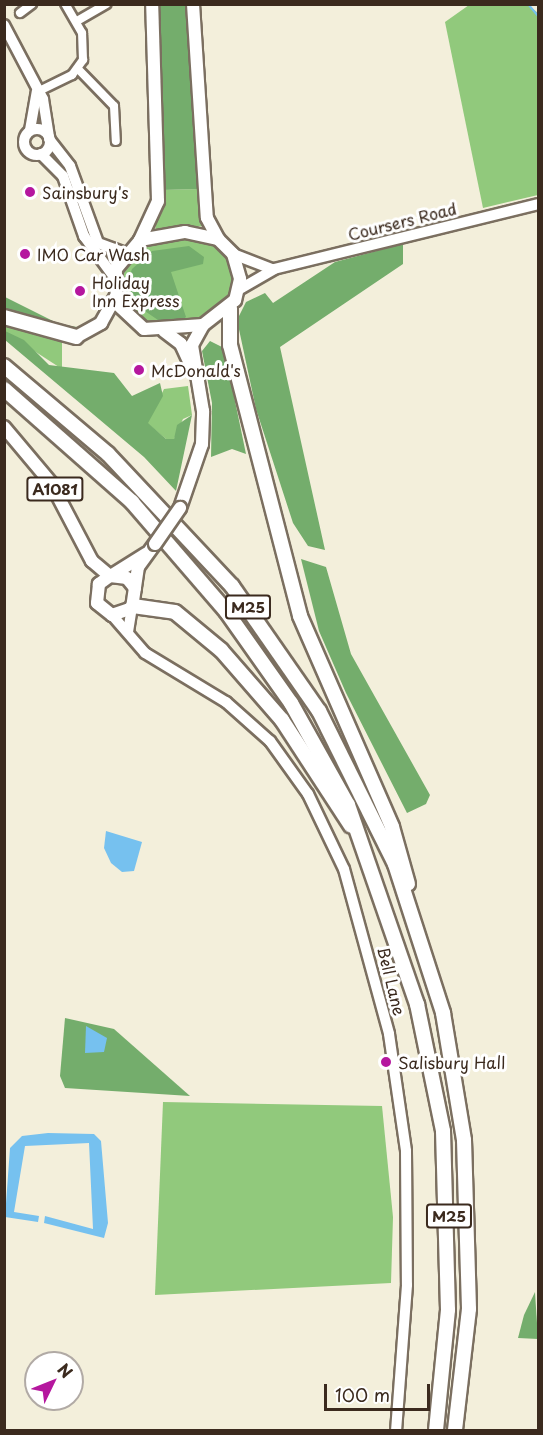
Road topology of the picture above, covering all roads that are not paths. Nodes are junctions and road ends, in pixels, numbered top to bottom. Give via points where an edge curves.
1 (32, 4) edge
2 (65, 4) edge
3 (107, 4) edge
4 (152, 4) edge
5 (193, 4) edge
6 (20, 13) dead end
7 (77, 21) junction
8 (4, 25) edge
9 (79, 70) junction
10 (37, 92) junction
11 (30, 130) junction
12 (49, 138) junction
13 (116, 141) dead end
14 (41, 154) junction
15 (538, 204) edge
16 (218, 239) junction
17 (140, 240) junction
18 (125, 253) junction
19 (233, 254) junction
20 (274, 269) junction
21 (114, 277) junction
22 (240, 289) junction
23 (115, 298) junction
24 (230, 308) junction
25 (4, 317) edge
26 (203, 325) junction
27 (164, 331) junction
28 (76, 337) joint
29 (4, 366) edge
30 (200, 386) junction
31 (4, 389) edge
32 (4, 427) edge
33 (146, 554) junction
34 (92, 561) junction
35 (111, 575) junction
36 (135, 588) junction
37 (96, 590) junction
38 (132, 607) junction
39 (112, 615) junction
40 (128, 632) junction
41 (356, 832) junction
42 (411, 907) junction
43 (396, 1431) edge
44 (436, 1431) edge
45 (455, 1431) edge

1 - 6 street
2 - 7 street
3 - 7 street
4 - 17 main road via 158,201
5 - 16 main road via 207,218
7 - 9 street via 84,41
8 - 10 main road
9 - 10 street
9 - 13 street via 114,106
10 - 11 main road
10 - 12 main road via 45,105
11 - 12 main road
11 - 14 main road via 25,147
12 - 14 main road
12 - 18 main road via 70,166 98,243
14 - 21 main road via 59,170 84,236
15 - 20 main road, Coursers Road
16 - 17 main road via 185,232
16 - 19 main road
17 - 18 main road
18 - 21 main road
19 - 20 main road, Coursers Road via 254,266
19 - 22 main road
20 - 22 main road, Coursers Road
21 - 23 main road
22 - 24 main road
23 - 27 main road via 130,321
23 - 28 main road via 101,323
24 - 26 main road
24 - 42 highway, M25 via 230,345 300,616 392,827 406,864
25 - 28 highway
26 - 27 main road
26 - 30 main road via 192,345
27 - 30 main road via 181,344
29 - 42 highway, M25 via 156,501 261,624 348,760
30 - 33 main road, bridge via 202,444 180,508
31 - 41 highway, M25 via 132,502 226,611 302,720 348,805
32 - 34 main road, A1081 via 51,483
33 - 35 main road
33 - 36 main road
34 - 35 main road, A1081
34 - 37 main road, A1081
35 - 36 main road via 127,578
35 - 37 main road
36 - 38 main road
37 - 39 main road via 101,608
38 - 39 main road
38 - 40 main road
38 - 41 highway, M25 via 175,612 221,650 282,720
39 - 40 main road, Bell Lane
40 - 43 main road, Bell Lane via 145,652 226,702 270,741 308,794 347,879 389,1034 406,1150 407,1285
41 - 44 highway, M25 via 417,1004 443,1131 448,1310
42 - 45 highway, M25 via 442,1012 464,1140 469,1309

